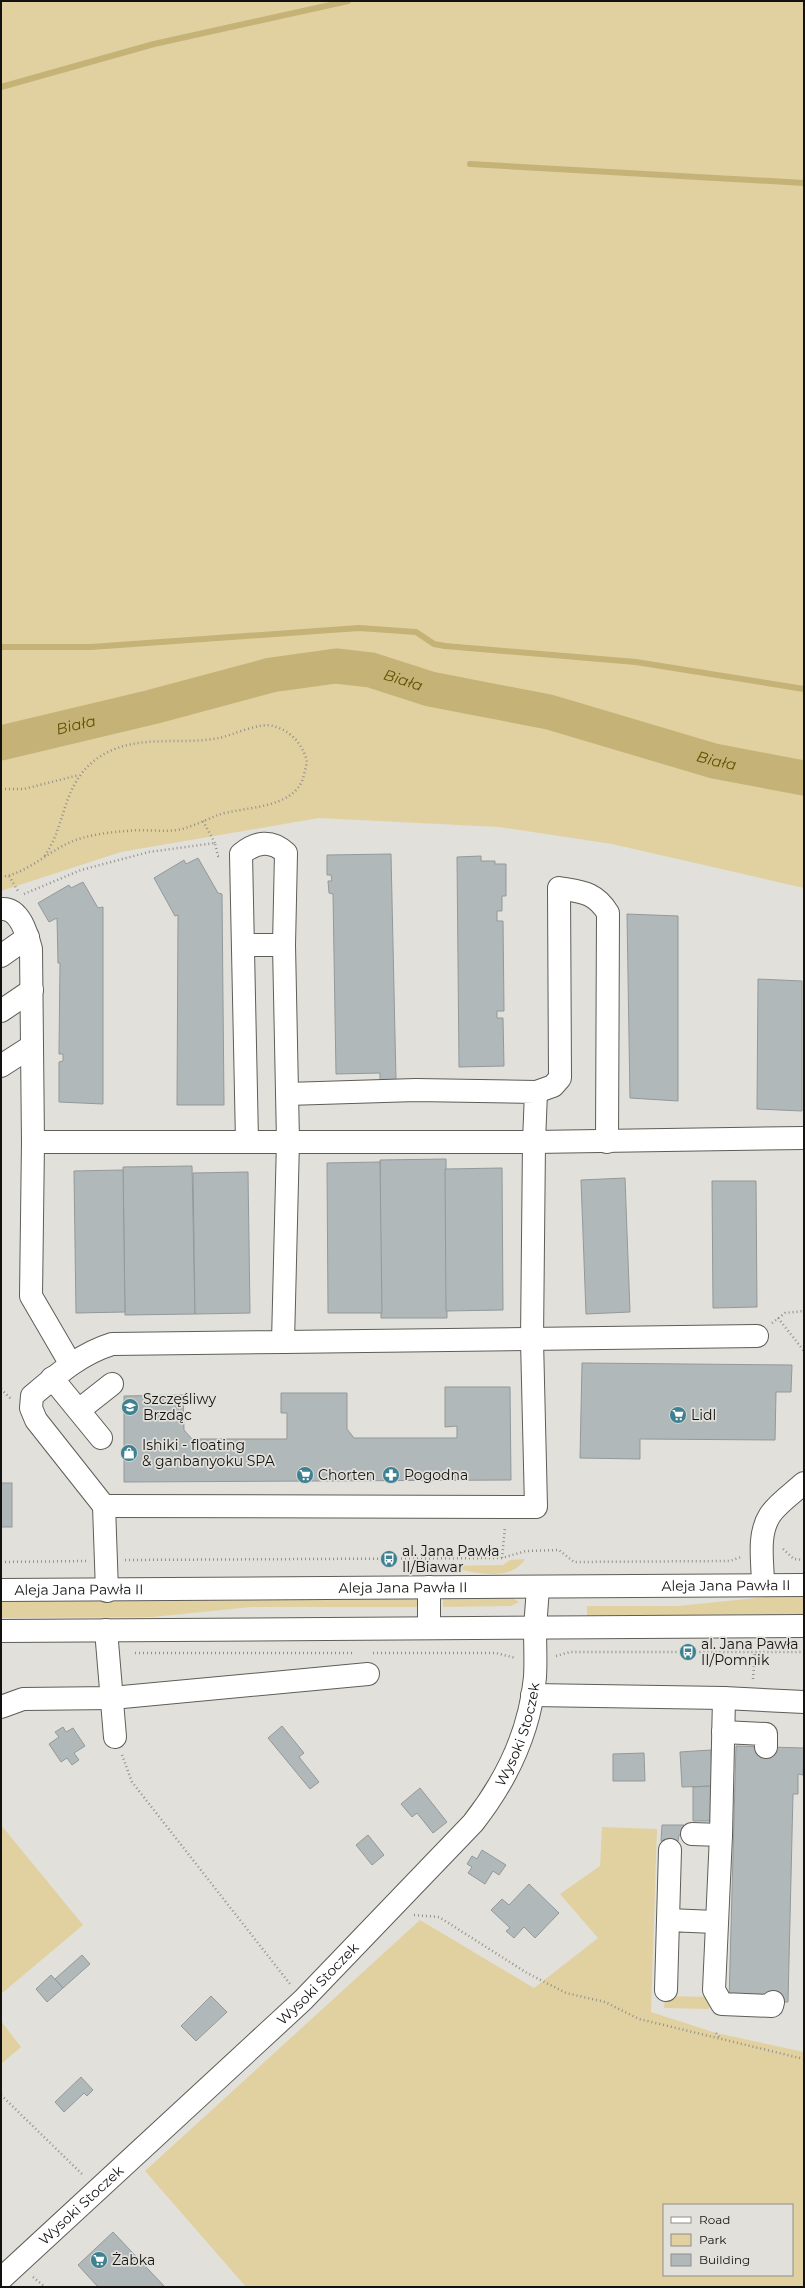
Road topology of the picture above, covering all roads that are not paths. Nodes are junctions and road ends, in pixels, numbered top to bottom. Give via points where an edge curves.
1 (1, 909) edge
2 (28, 937) junction
3 (243, 945) junction
4 (284, 945) junction
5 (1, 956) edge
6 (32, 990) junction
7 (1, 1011) edge
8 (32, 1046) junction
9 (1, 1066) edge
10 (536, 1092) junction
11 (287, 1094) junction
12 (804, 1138) edge
13 (288, 1140) junction
14 (247, 1141) junction
15 (33, 1142) junction
16 (534, 1142) junction
17 (607, 1142) junction
18 (757, 1336) road end
19 (532, 1340) junction
20 (282, 1342) junction
21 (70, 1363) junction
22 (52, 1378) junction
23 (112, 1384) dead end
24 (79, 1410) junction
25 (101, 1438) dead end
26 (804, 1483) edge
27 (104, 1506) junction
28 (763, 1585) junction
29 (804, 1585) edge
30 (429, 1587) junction
31 (538, 1588) junction
32 (1, 1590) edge
33 (107, 1591) junction
34 (804, 1626) edge
35 (429, 1628) junction
36 (535, 1628) junction
37 (106, 1630) junction
38 (1, 1631) edge
39 (369, 1663) road end
40 (532, 1695) junction
41 (112, 1698) junction
42 (724, 1698) junction
43 (804, 1702) edge
44 (1, 1707) edge
45 (723, 1732) junction
46 (115, 1737) road end
47 (766, 1747) dead end
48 (692, 1834) dead end
49 (721, 1835) junction
50 (670, 1850) dead end
51 (668, 1920) junction
52 (715, 1922) junction
53 (666, 1990) dead end
54 (773, 2002) dead end
55 (1, 2279) edge

1 - 2 street via 11,910 17,916
2 - 5 street
2 - 6 street via 31,949
3 - 4 street
3 - 4 street via 241,854 250,846 264,842 278,846 286,853
3 - 14 street
4 - 11 street
6 - 7 street
6 - 8 street
8 - 9 street
8 - 15 street
10 - 11 street via 416,1090
10 - 16 street
10 - 17 street via 553,1086 560,1078 559,888 579,891 600,900 608,913
11 - 13 street
12 - 17 street
13 - 14 street
13 - 16 street
13 - 20 street
14 - 15 street
15 - 21 street via 31,1296
16 - 17 street
16 - 19 street
18 - 19 street
19 - 20 street
19 - 27 street via 536,1506
20 - 21 street via 112,1344 92,1350
21 - 22 street
22 - 24 street
22 - 27 street via 32,1396 31,1408 36,1420
23 - 24 street
24 - 25 street
26 - 28 street via 771,1514 762,1535
27 - 33 street
28 - 29 street, Aleja Jana Pawła II
28 - 31 street, Aleja Jana Pawła II
30 - 31 street, Aleja Jana Pawła II
30 - 33 street, Aleja Jana Pawła II
30 - 35 street
31 - 36 street, Wysoki Stoczek
32 - 33 street, Aleja Jana Pawła II
34 - 36 street
35 - 36 street
35 - 37 street
36 - 40 street, Wysoki Stoczek via 522,1660
37 - 38 street
37 - 41 street
39 - 41 street
40 - 42 street
40 - 55 street, Wysoki Stoczek via 524,1728 512,1760 493,1798 462,1835 303,2000
41 - 44 street via 23,1699
41 - 46 street
42 - 43 street
42 - 45 street
45 - 47 street via 766,1734
45 - 49 street
48 - 49 street
49 - 52 street
50 - 51 street
51 - 52 street
51 - 53 street
52 - 54 street via 714,1990 722,2004 772,2006

